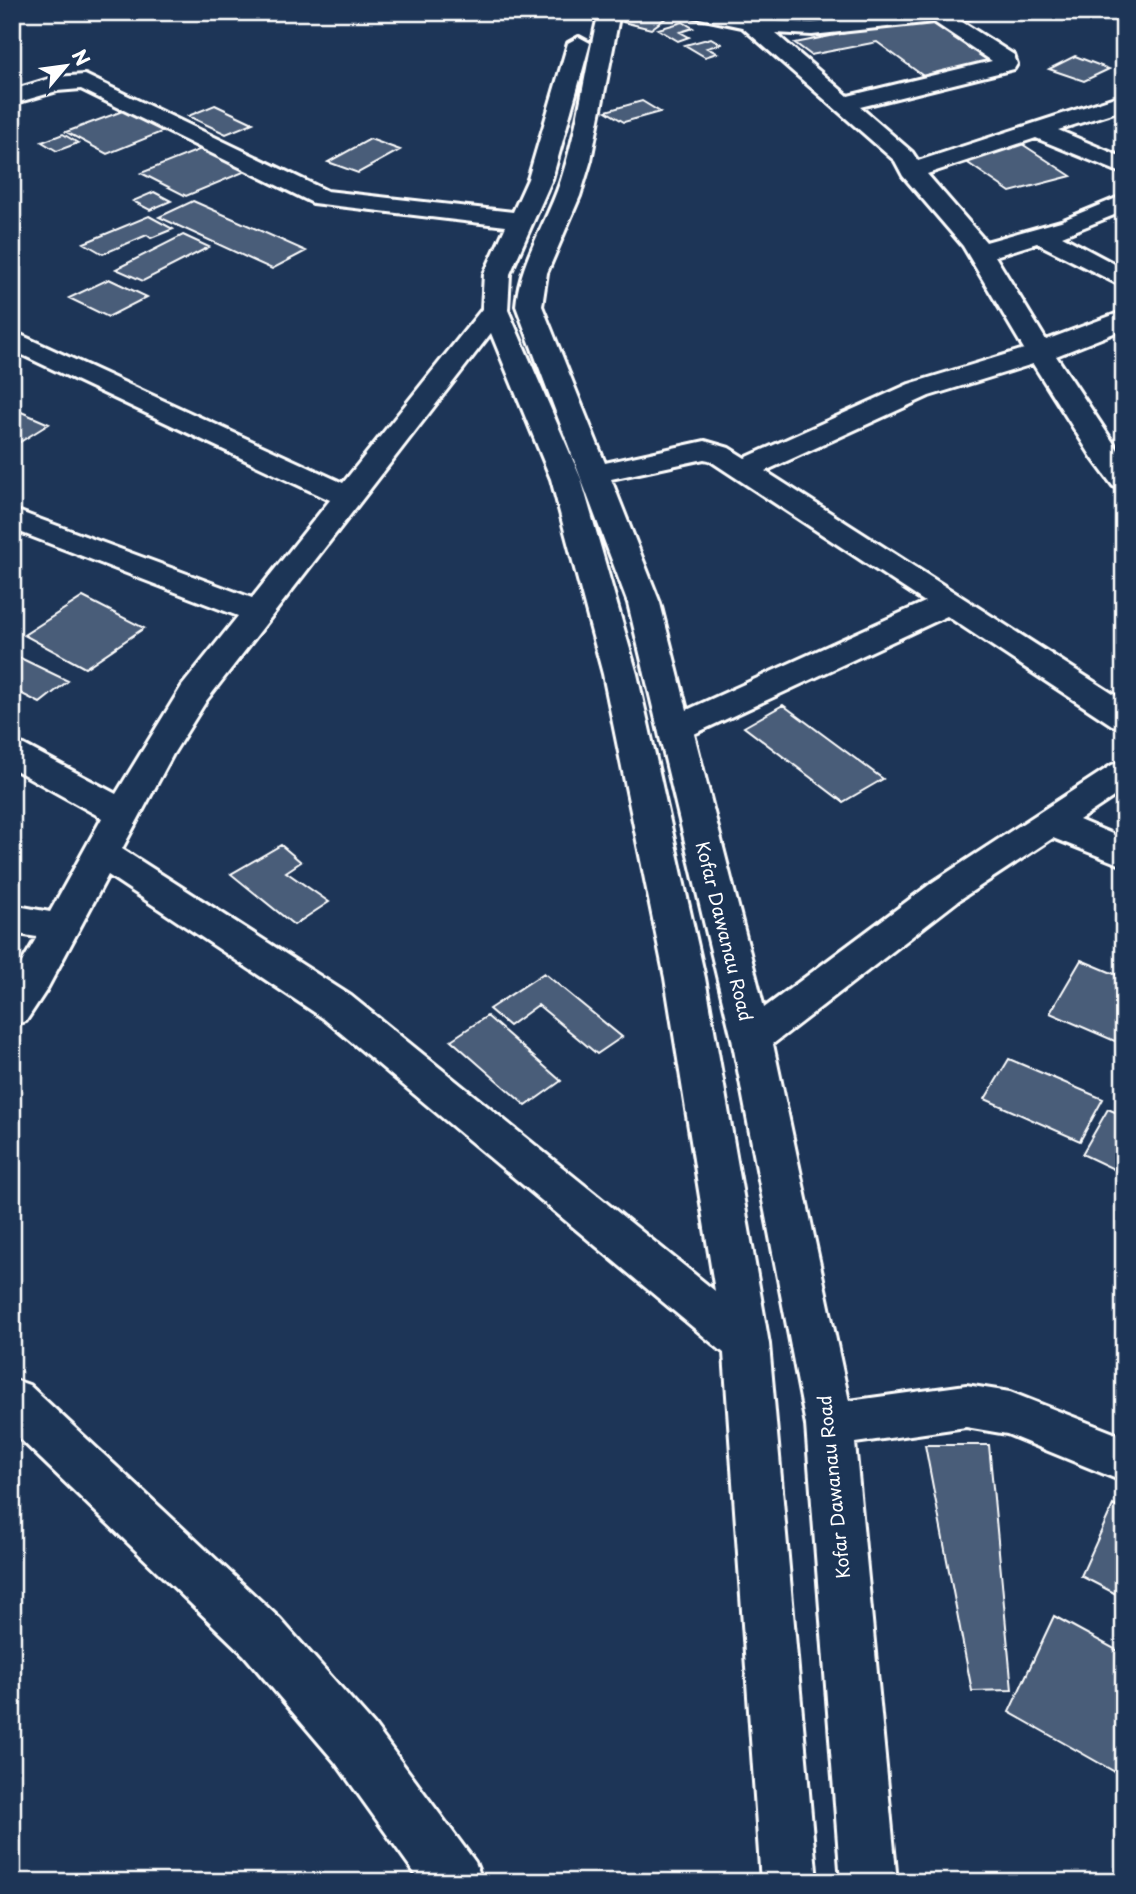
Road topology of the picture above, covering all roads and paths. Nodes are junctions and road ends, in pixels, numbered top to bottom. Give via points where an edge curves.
1 (587, 12) edge
2 (610, 12) edge
3 (697, 12) edge
4 (972, 12) edge
5 (940, 17) junction
6 (749, 22) junction
7 (12, 97) edge
8 (1124, 101) edge
9 (845, 104) junction
10 (1040, 131) junction
11 (1124, 167) edge
12 (911, 172) junction
13 (556, 180) junction
14 (1124, 202) edge
15 (520, 220) junction
16 (1040, 235) junction
17 (980, 252) junction
18 (1124, 279) edge
19 (495, 310) junction
20 (1124, 319) edge
21 (12, 339) edge
22 (1039, 353) junction
23 (744, 469) junction
24 (595, 474) junction
25 (1124, 480) edge
26 (347, 496) junction
27 (12, 519) edge
28 (950, 603) junction
29 (258, 612) junction
30 (1124, 717) edge
31 (676, 729) junction
32 (12, 753) edge
33 (1124, 773) edge
34 (122, 814) junction
35 (1049, 822) junction
36 (1124, 853) edge
37 (102, 855) junction
38 (12, 919) edge
39 (61, 928) junction
40 (12, 1010) edge
41 (752, 1039) junction
42 (746, 1344) junction
43 (12, 1400) edge
44 (830, 1425) junction
45 (1124, 1460) edge
46 (455, 1882) edge
47 (789, 1882) edge
48 (869, 1882) edge

1 - 13 street
2 - 13 street, Kofar Dawanau Road
3 - 6 street
4 - 5 street
5 - 6 street via 812,29
5 - 9 street via 1006,64
6 - 9 street
7 - 15 street via 55,84 85,82 322,198
8 - 10 street
9 - 12 street via 904,157
10 - 11 street
10 - 12 street
12 - 17 street
13 - 15 street
13 - 24 street, Kofar Dawanau Road via 529,289 529,306
14 - 16 street
15 - 19 street via 497,274
16 - 17 street
16 - 18 street
17 - 22 street
19 - 26 street
19 - 42 street via 566,479 620,674 685,978
20 - 22 street
21 - 26 street
22 - 23 street via 919,390
22 - 25 street
23 - 24 street via 705,450
23 - 28 street
24 - 31 street, Kofar Dawanau Road via 644,603
26 - 29 street
27 - 29 street
28 - 30 street
28 - 31 street
29 - 34 street via 194,694
31 - 41 street, Kofar Dawanau Road
32 - 34 street
33 - 35 street
34 - 37 street
35 - 36 street
35 - 41 street via 946,891
37 - 39 street
37 - 42 street via 337,1007
38 - 39 street
39 - 40 street
41 - 44 street, Kofar Dawanau Road
42 - 47 street
43 - 46 street via 262,1637 355,1744
44 - 45 street via 966,1406 1010,1413
44 - 48 street, Kofar Dawanau Road

